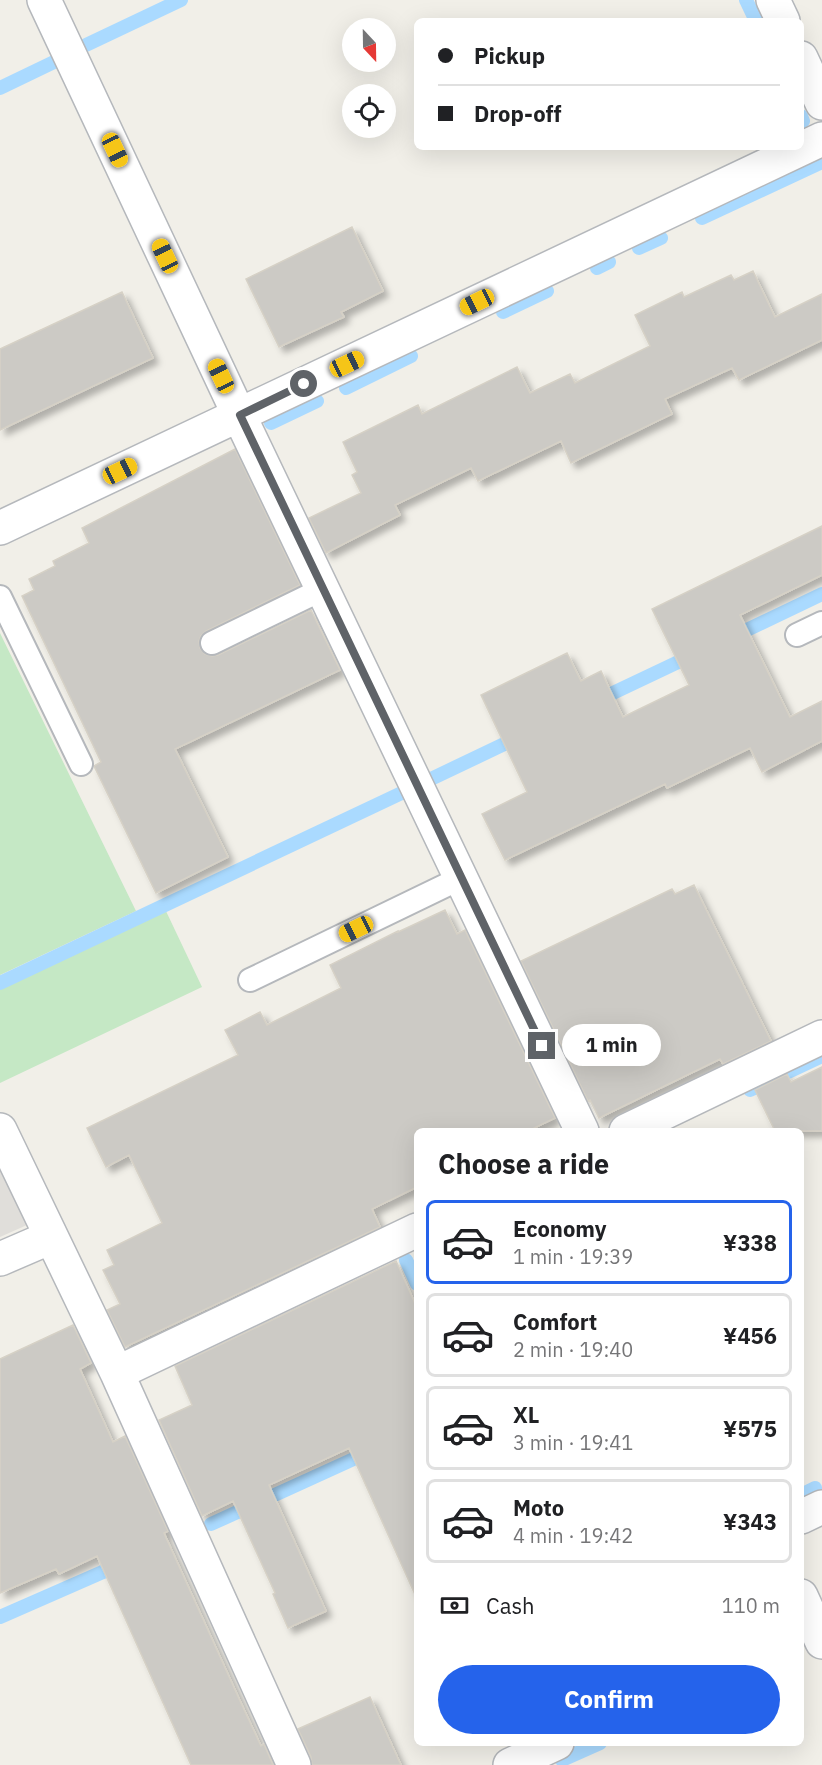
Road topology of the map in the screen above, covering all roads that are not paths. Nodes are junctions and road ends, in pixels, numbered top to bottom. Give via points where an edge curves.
1 (44, 0) edge
2 (773, 0) edge
3 (782, 18) edge
4 (804, 64) edge
5 (822, 103) edge
6 (822, 139) edge
7 (804, 148) edge
8 (799, 150) edge
9 (240, 415) junction
10 (0, 528) edge
11 (323, 589) junction
12 (0, 597) edge
13 (822, 623) edge
14 (797, 634) dead end
15 (212, 643) dead end
16 (81, 764) dead end
17 (461, 878) junction
18 (250, 981) dead end
19 (822, 1037) edge
20 (581, 1128) edge
21 (632, 1128) edge
22 (0, 1130) edge
23 (414, 1231) edge
24 (51, 1237) junction
25 (0, 1259) edge
26 (117, 1373) junction
27 (822, 1507) edge
28 (804, 1516) edge
29 (551, 1746) edge
30 (294, 1765) edge
31 (510, 1765) edge

1 - 9 street
2 - 3 street
4 - 5 street
6 - 7 street
8 - 9 street
9 - 10 street
9 - 11 street
11 - 15 lane
11 - 17 street
12 - 16 lane
13 - 14 lane
17 - 18 lane
17 - 20 street
19 - 21 street
22 - 24 street
23 - 26 street
24 - 25 street
24 - 26 street
26 - 30 street
27 - 28 street
29 - 31 street

